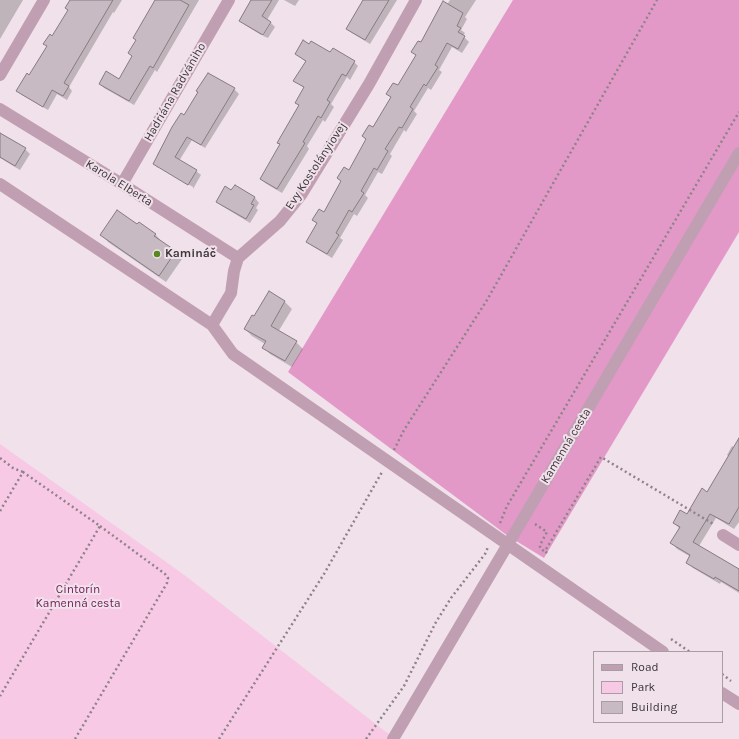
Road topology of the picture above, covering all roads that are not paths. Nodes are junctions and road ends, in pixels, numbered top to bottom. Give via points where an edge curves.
1 (44, 0) edge
2 (229, 0) edge
3 (416, 0) edge
4 (0, 75) edge
5 (0, 109) edge
6 (739, 153) edge
7 (0, 184) edge
8 (122, 184) junction
9 (238, 258) junction
10 (212, 325) junction
11 (722, 535) road end
12 (508, 545) junction
13 (739, 545) edge
14 (662, 651) edge
15 (723, 694) edge
16 (739, 704) edge
17 (393, 739) edge

1 - 4 street
2 - 8 street, Hadriána Radvániho
3 - 9 street, Evy Kostolányiovej via 369,84 301,195 280,221
5 - 8 street, Karola Elberta
6 - 12 street, Kamenná cesta
7 - 10 street
8 - 9 street, Karola Elberta
9 - 10 street via 231,293
10 - 12 street via 233,354
11 - 13 street
12 - 14 street
12 - 17 street, Kamenná cesta
15 - 16 street

